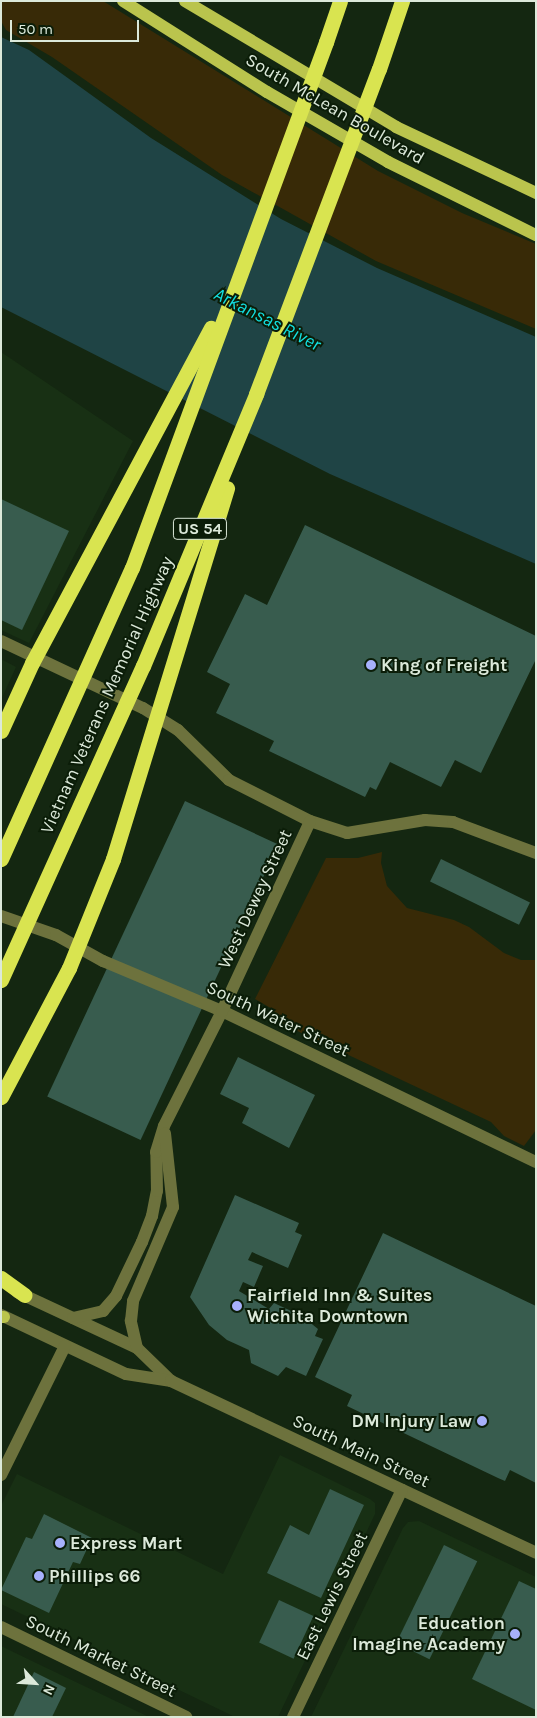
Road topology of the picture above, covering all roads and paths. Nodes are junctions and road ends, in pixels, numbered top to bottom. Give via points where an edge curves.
1 (123, 1) edge
2 (185, 1) edge
3 (340, 1) edge
4 (402, 1) edge
5 (536, 193) edge
6 (536, 236) edge
7 (237, 280) junction
8 (256, 394) junction
9 (1, 641) edge
10 (1, 731) edge
11 (310, 821) junction
12 (536, 853) edge
13 (1, 859) edge
14 (1, 916) edge
15 (1, 980) edge
16 (222, 1011) junction
17 (1, 1097) edge
18 (164, 1126) junction
19 (536, 1162) edge
20 (1, 1278) edge
21 (1, 1284) edge
22 (24, 1295) junction
23 (2, 1316) edge
24 (73, 1318) junction
25 (65, 1346) junction
26 (137, 1348) junction
27 (171, 1381) junction
28 (1, 1475) edge
29 (402, 1490) junction
30 (536, 1553) edge
31 (1, 1627) edge
32 (186, 1717) edge
33 (293, 1717) edge

1 - 6 main road, South McLean Boulevard via 267,92 388,162
2 - 5 main road, South McLean Boulevard via 396,127
3 - 7 highway, Vietnam Veterans Memorial Highway / US 54, bridge
4 - 8 highway, Vietnam Veterans Memorial Highway / US 54, bridge
7 - 10 highway, bridge via 32,663
7 - 13 highway, Vietnam Veterans Memorial Highway / US 54, bridge via 132,568
8 - 15 highway, Vietnam Veterans Memorial Highway / US 54, bridge via 143,666
8 - 17 highway, bridge via 113,859 69,968
9 - 11 street via 143,708 178,730 230,780
11 - 12 street via 347,832 425,820 453,822
11 - 16 street, West Dewey Street
14 - 16 street, South Water Street via 56,935 103,961
16 - 18 street, West Dewey Street
16 - 19 street, South Water Street
18 - 24 street, West Dewey Street via 156,1152 152,1216 142,1242 116,1296 103,1311
18 - 26 street via 173,1207 133,1301 131,1321
20 - 22 highway
21 - 22 street, South Main Street
22 - 24 street, South Main Street
23 - 25 street, South Main Street
24 - 26 street, South Main Street
25 - 27 street, South Main Street via 126,1374
25 - 28 street
26 - 27 street, South Main Street
27 - 29 street, South Main Street
29 - 30 street, South Main Street
29 - 33 street, East Lewis Street
31 - 32 street, South Market Street

